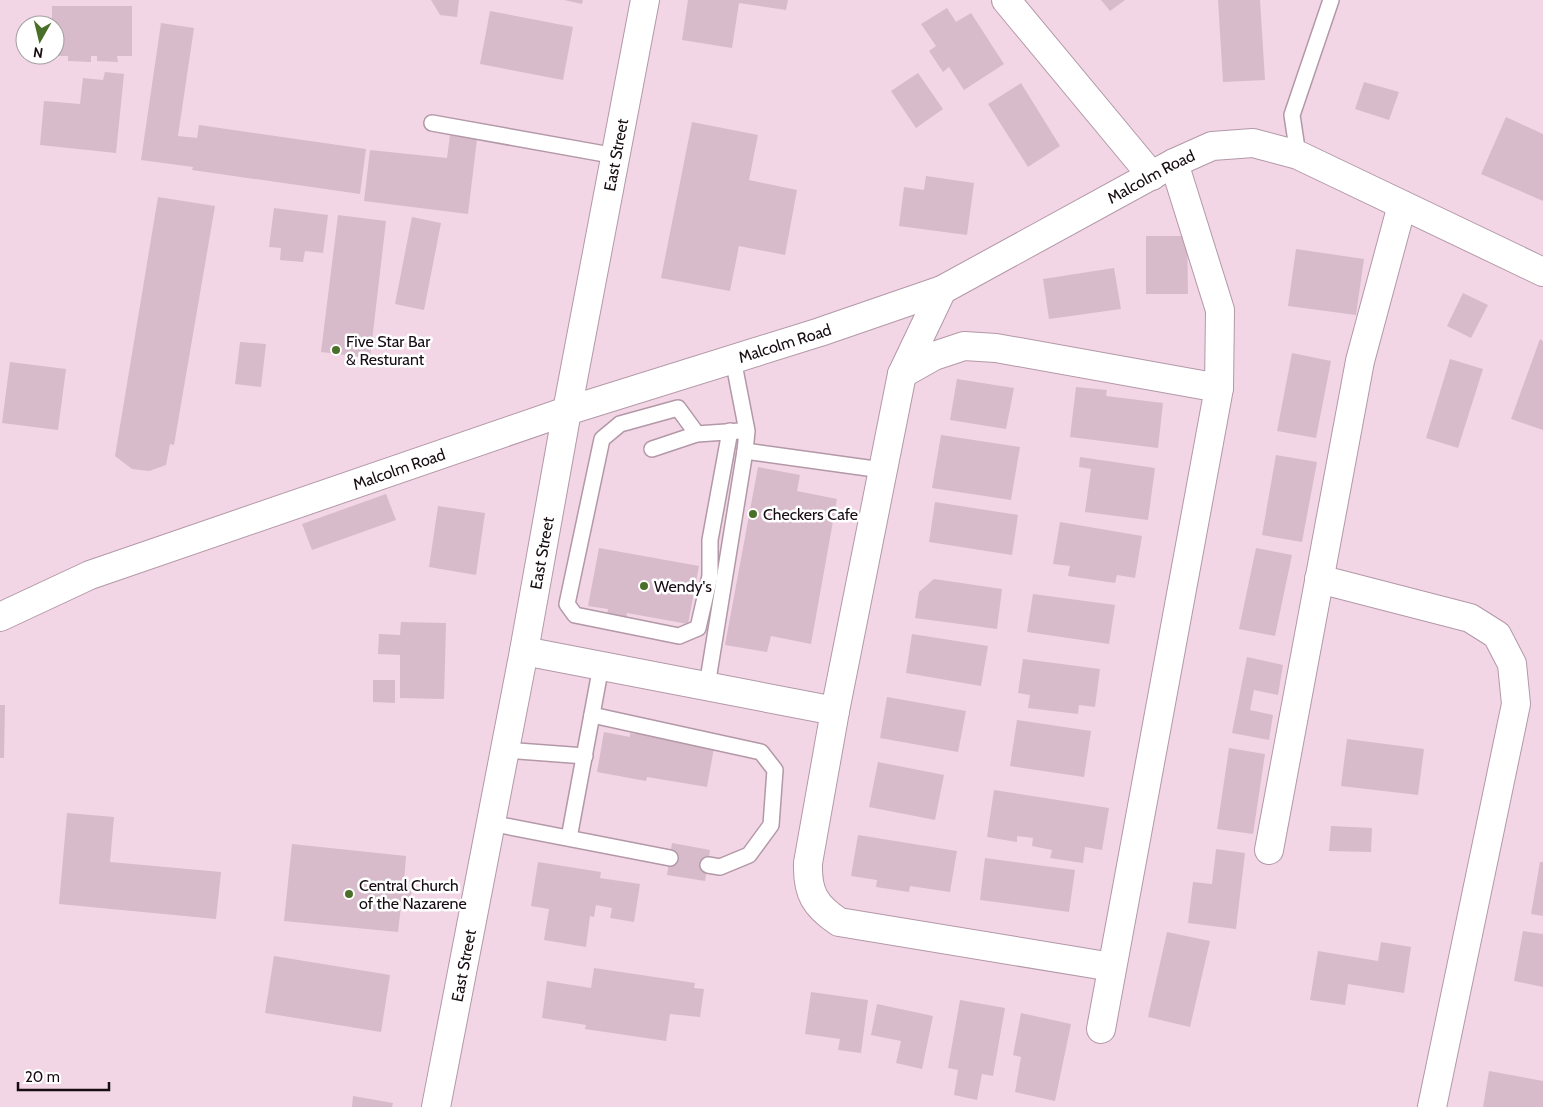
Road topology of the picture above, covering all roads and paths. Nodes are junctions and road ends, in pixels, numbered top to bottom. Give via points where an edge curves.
1 (645, 0) edge
2 (1006, 0) edge
3 (1332, 0) edge
4 (432, 123) dead end
5 (1298, 155) junction
6 (616, 156) junction
7 (1163, 170) junction
8 (1402, 205) junction
9 (1543, 272) edge
10 (942, 290) junction
11 (732, 359) junction
12 (902, 374) junction
13 (1219, 388) junction
14 (567, 411) junction
15 (730, 431) junction
16 (746, 431) junction
17 (697, 434) junction
18 (652, 449) dead end
19 (745, 451) junction
20 (882, 470) junction
21 (1320, 579) junction
22 (0, 617) edge
23 (524, 651) junction
24 (601, 666) junction
25 (707, 686) junction
26 (835, 711) junction
27 (592, 715) junction
28 (505, 750) junction
29 (584, 756) junction
30 (490, 823) junction
31 (569, 838) junction
32 (1269, 850) dead end
33 (670, 858) dead end
34 (708, 865) dead end
35 (1112, 967) junction
36 (1101, 1028) dead end
37 (436, 1107) edge
38 (1432, 1107) edge

1 - 6 street, East Street
2 - 7 street
3 - 5 lane via 1292,115
4 - 6 lane
5 - 7 street, Malcolm Road via 1253,143 1212,146
5 - 8 street, Malcolm Road
6 - 14 street, East Street
7 - 10 street, Malcolm Road
7 - 13 street via 1220,310
8 - 9 street, Malcolm Road
8 - 21 street via 1360,361
10 - 11 street, Malcolm Road
10 - 12 street
11 - 14 street, Malcolm Road
11 - 16 lane
12 - 13 street via 934,356 964,346 996,348
12 - 20 street
13 - 35 street
14 - 22 street, Malcolm Road via 90,575
14 - 23 street, East Street
15 - 16 lane
15 - 17 lane
15 - 17 lane via 710,540 710,576 698,628 679,636 575,615 567,604 602,438 620,424 678,408
16 - 19 lane
17 - 18 lane
19 - 20 lane
19 - 25 lane
20 - 26 street
21 - 32 street
21 - 38 street via 1470,618 1496,635 1512,664 1516,704
23 - 24 street
23 - 28 street, East Street
24 - 25 street
24 - 27 lane
25 - 26 street
26 - 35 street via 808,863 808,882 824,912 839,922
27 - 29 lane
27 - 34 lane via 761,752 775,770 771,825 748,856 720,867
28 - 29 lane
28 - 30 street, East Street
29 - 31 lane
30 - 31 lane
30 - 37 street, East Street
31 - 33 lane
35 - 36 street

